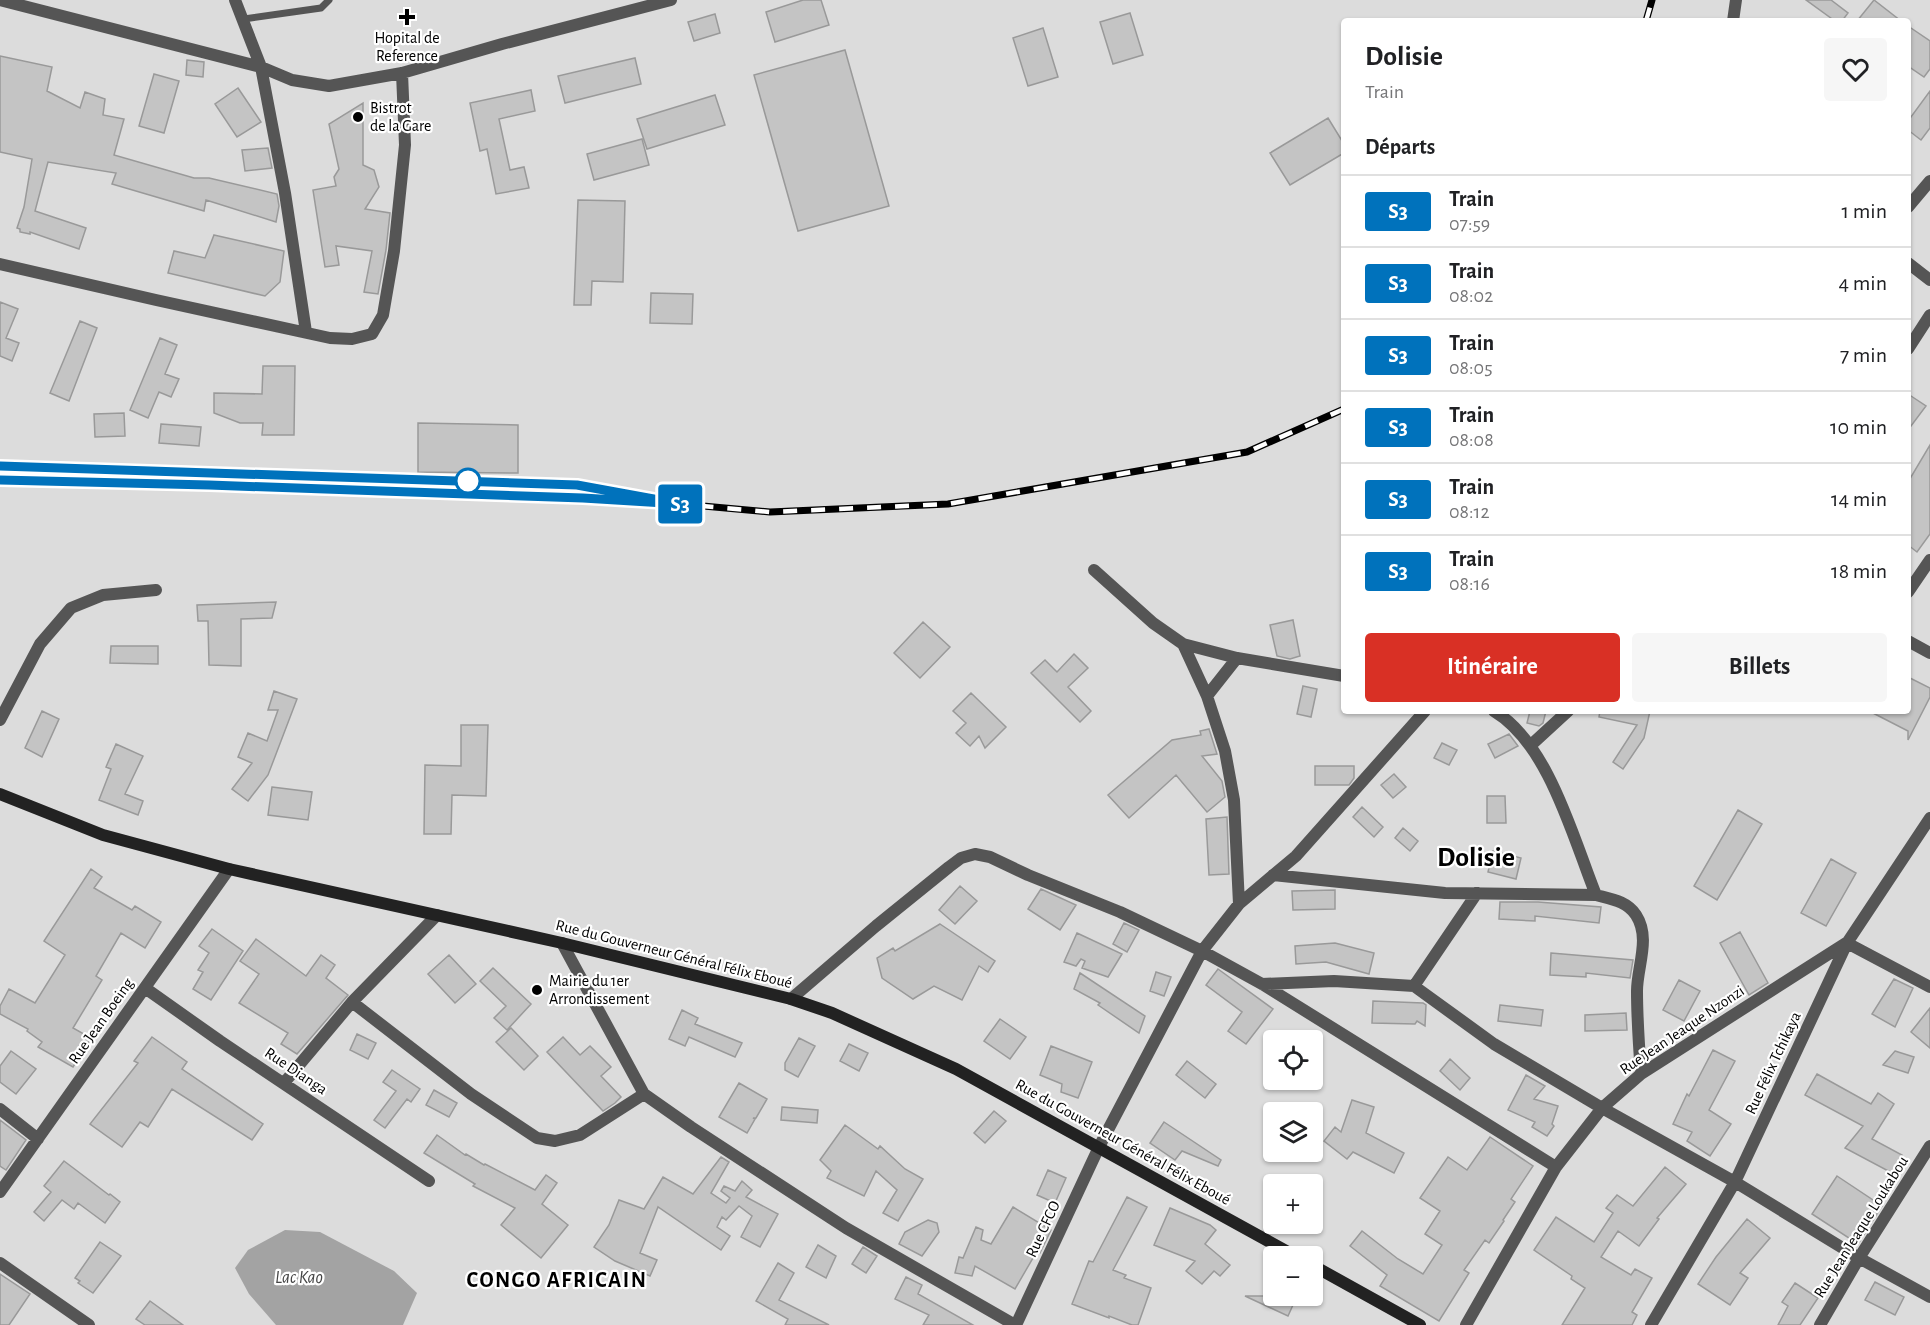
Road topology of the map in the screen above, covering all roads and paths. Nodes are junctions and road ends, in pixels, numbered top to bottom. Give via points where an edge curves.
1 (0, 0) edge
2 (235, 0) edge
3 (329, 0) edge
4 (671, 0) edge
5 (1736, 0) edge
6 (1733, 18) edge
7 (244, 20) junction
8 (261, 67) junction
9 (402, 73) junction
10 (1930, 181) edge
11 (1911, 203) edge
12 (0, 264) edge
13 (1911, 265) edge
14 (1930, 280) edge
15 (1930, 315) edge
16 (306, 332) junction
17 (1911, 344) edge
18 (1930, 560) edge
19 (1094, 570) dead end
20 (1911, 588) edge
21 (156, 590) dead end
22 (1911, 643) edge
23 (1183, 644) junction
24 (1930, 653) edge
25 (1237, 658) junction
26 (1341, 675) edge
27 (1208, 696) junction
28 (1422, 714) edge
29 (1497, 714) edge
30 (1565, 714) edge
31 (0, 720) edge
32 (1531, 745) junction
33 (0, 794) edge
34 (1930, 818) edge
35 (228, 869) junction
36 (1273, 875) junction
37 (1477, 893) junction
38 (1596, 895) junction
39 (1239, 904) junction
40 (437, 915) junction
41 (562, 943) junction
42 (1847, 943) junction
43 (1202, 951) junction
44 (1262, 984) junction
45 (1414, 986) junction
46 (1930, 987) edge
47 (145, 988) junction
48 (791, 999) junction
49 (352, 1002) junction
50 (1641, 1074) junction
51 (284, 1083) junction
52 (644, 1094) junction
53 (1602, 1108) junction
54 (0, 1109) edge
55 (38, 1139) junction
56 (1930, 1146) edge
57 (1100, 1147) junction
58 (1556, 1167) junction
59 (429, 1181) dead end
60 (1735, 1182) junction
61 (0, 1192) edge
62 (1277, 1246) edge
63 (1859, 1258) junction
64 (0, 1263) edge
65 (1323, 1271) edge
66 (1930, 1297) edge
67 (89, 1325) edge
68 (1016, 1325) edge
69 (1420, 1325) edge
70 (1466, 1325) edge
71 (1651, 1325) edge
72 (1820, 1325) edge

1 - 8 street
2 - 7 street
3 - 7 lane via 321,8
4 - 9 street
5 - 6 street
7 - 8 street
8 - 9 street via 292,80 329,86
8 - 16 street
9 - 16 street via 405,145 383,315 372,334 352,339
10 - 11 street
12 - 16 street
13 - 14 street
15 - 17 street
18 - 20 street
19 - 23 street via 1153,623
21 - 31 street via 103,595 71,608 40,644
22 - 24 street
23 - 25 street
23 - 27 street
25 - 26 street
25 - 27 street
27 - 39 street via 1225,751 1234,800
28 - 36 street, Rue CFCO via 1296,856
29 - 32 street
30 - 32 street
32 - 38 street via 1554,789
33 - 35 main road, Rue du Gouverneur Général Félix Eboué via 103,835
34 - 42 street, Rue Félix Tchikaya
35 - 40 main road, Rue du Gouverneur Général Félix Eboué
35 - 47 street, Rue Jean Boeing
36 - 37 street
36 - 39 street, Rue CFCO
37 - 38 street
37 - 45 street
38 - 50 street via 1626,904 1641,925 1642,957 1637,988
39 - 43 street, Rue CFCO
40 - 41 main road, Rue du Gouverneur Général Félix Eboué
40 - 49 street
41 - 48 main road, Rue du Gouverneur Général Félix Eboué
41 - 52 street
42 - 46 street
42 - 50 street, Rue Jean Jeaque Nzonzi
42 - 60 street, Rue Félix Tchikaya
43 - 44 street
43 - 48 street via 1120,912 975,854 961,858 940,874
43 - 57 street, Rue CFCO
44 - 45 street via 1334,981
44 - 58 street
45 - 53 street via 1494,1044
47 - 51 street, Rue Dianga
47 - 55 street, Rue Jean Boeing
48 - 57 main road, Rue du Gouverneur Général Félix Eboué via 832,1013 956,1069
49 - 51 street
49 - 52 street via 471,1094 537,1138 555,1141 580,1135
50 - 53 street, Rue Jean Jeaque Nzonzi
51 - 59 street, Rue Dianga
52 - 68 street via 846,1228
53 - 58 street, Rue Jean Jeaque Nzonzi
53 - 60 street
54 - 55 street
55 - 61 street, Rue Jean Boeing
56 - 63 street, Rue Jean Jeaque Loukabou
57 - 62 main road, Rue du Gouverneur Général Félix Eboué
57 - 68 street, Rue CFCO
58 - 70 street, Rue Jean Jeaque Nzonzi
60 - 63 street
60 - 71 street, Rue Félix Tchikaya
63 - 66 street
63 - 72 street, Rue Jean Jeaque Loukabou
64 - 67 street
65 - 69 main road

